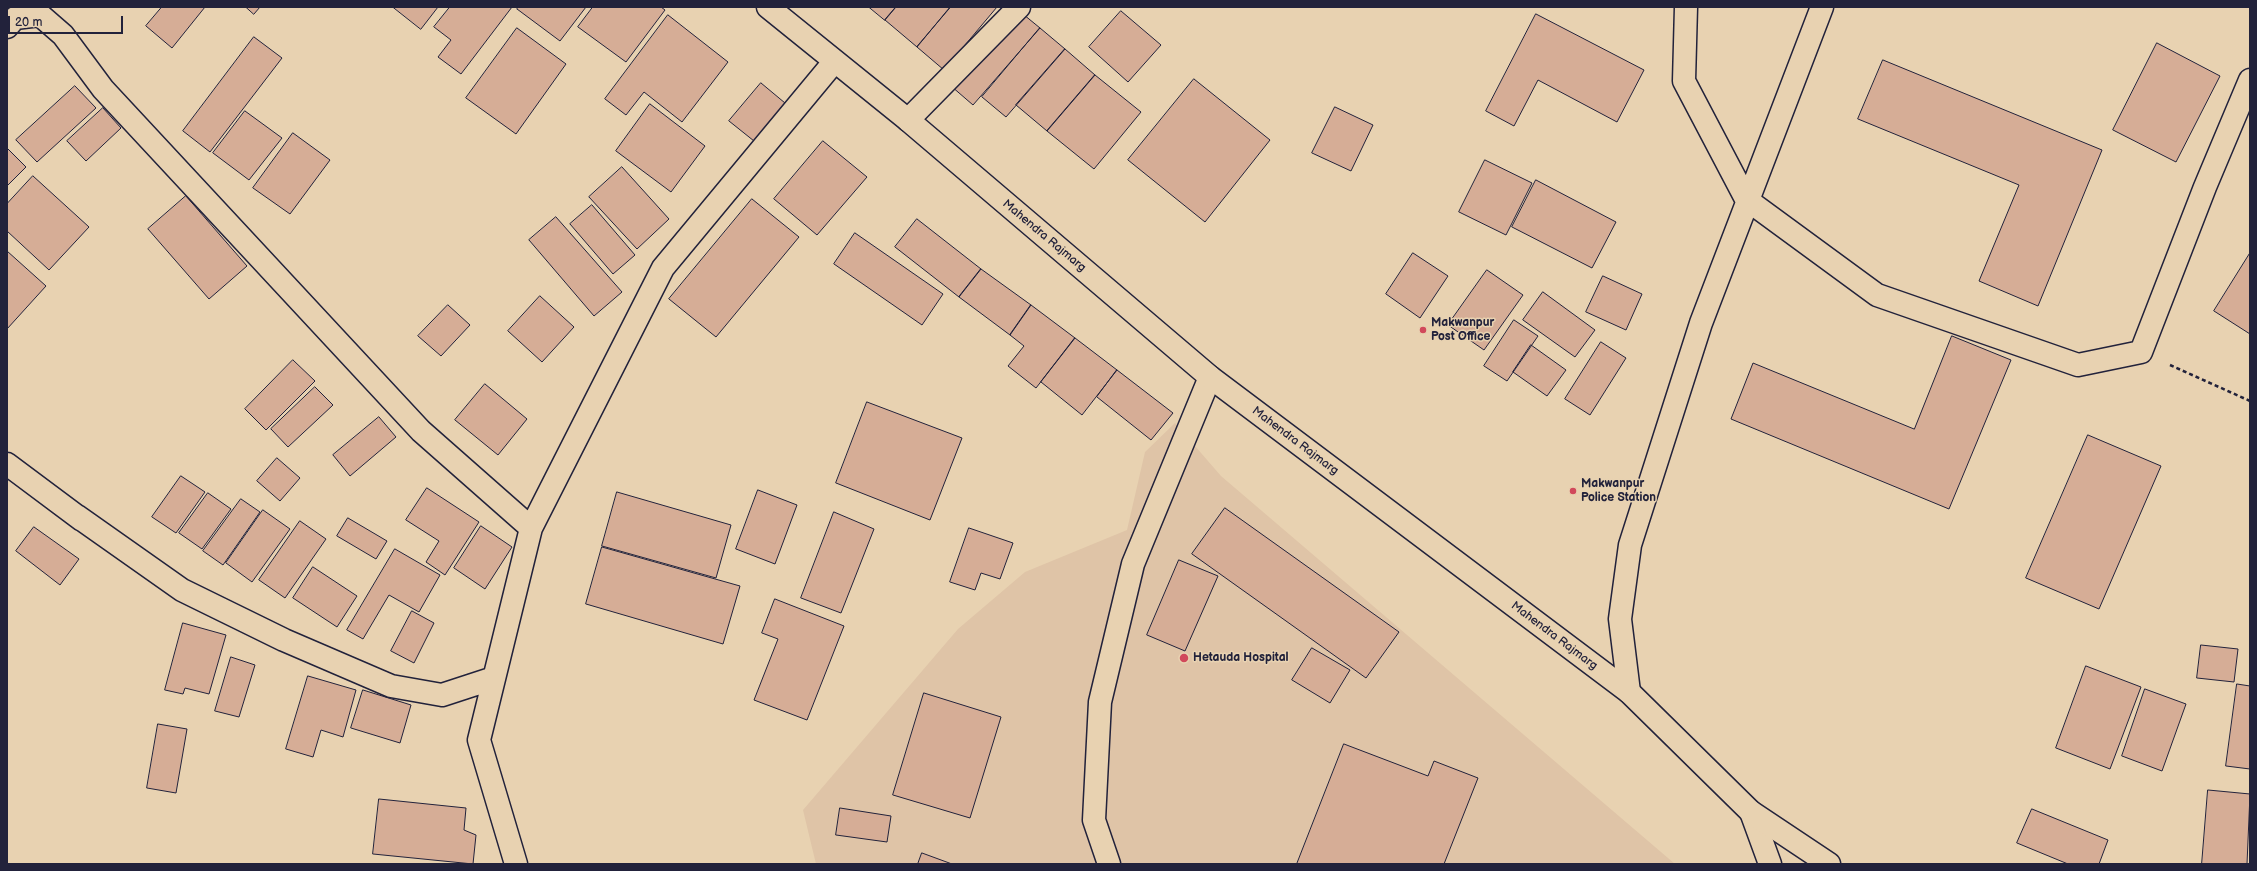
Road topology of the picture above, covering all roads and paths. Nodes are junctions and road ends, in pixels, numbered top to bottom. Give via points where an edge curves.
1 (768, 7) edge
2 (1019, 7) edge
3 (1686, 7) edge
4 (1822, 7) edge
5 (7, 27) edge
6 (834, 62) junction
7 (2250, 80) edge
8 (908, 120) junction
9 (1746, 199) junction
10 (2141, 352) junction
11 (1210, 377) junction
12 (2250, 401) edge
13 (7, 464) edge
14 (531, 528) junction
15 (494, 678) junction
16 (1628, 692) junction
17 (1751, 812) junction
18 (516, 864) edge
19 (1109, 864) edge
20 (1770, 864) edge
21 (1829, 864) edge

1 - 6 main road, Mahendra Rajmarg
2 - 8 main road
3 - 9 main road via 1684,81
4 - 9 main road
5 - 14 main road via 15,18 40,15 63,35 103,89 421,430
6 - 8 main road, Mahendra Rajmarg
6 - 14 main road via 663,268
7 - 10 main road
8 - 11 main road, Mahendra Rajmarg
9 - 10 main road via 1877,295 2078,365
9 - 16 main road via 1701,323 1630,545 1620,619
10 - 12 path
11 - 16 main road, Mahendra Rajmarg
11 - 19 main road via 1133,564 1100,702 1094,820
13 - 15 main road via 182,590 284,640 391,686 442,695
14 - 15 main road
15 - 18 main road via 479,740
16 - 17 main road, Mahendra Rajmarg
17 - 20 main road
17 - 21 main road, Mahendra Rajmarg

